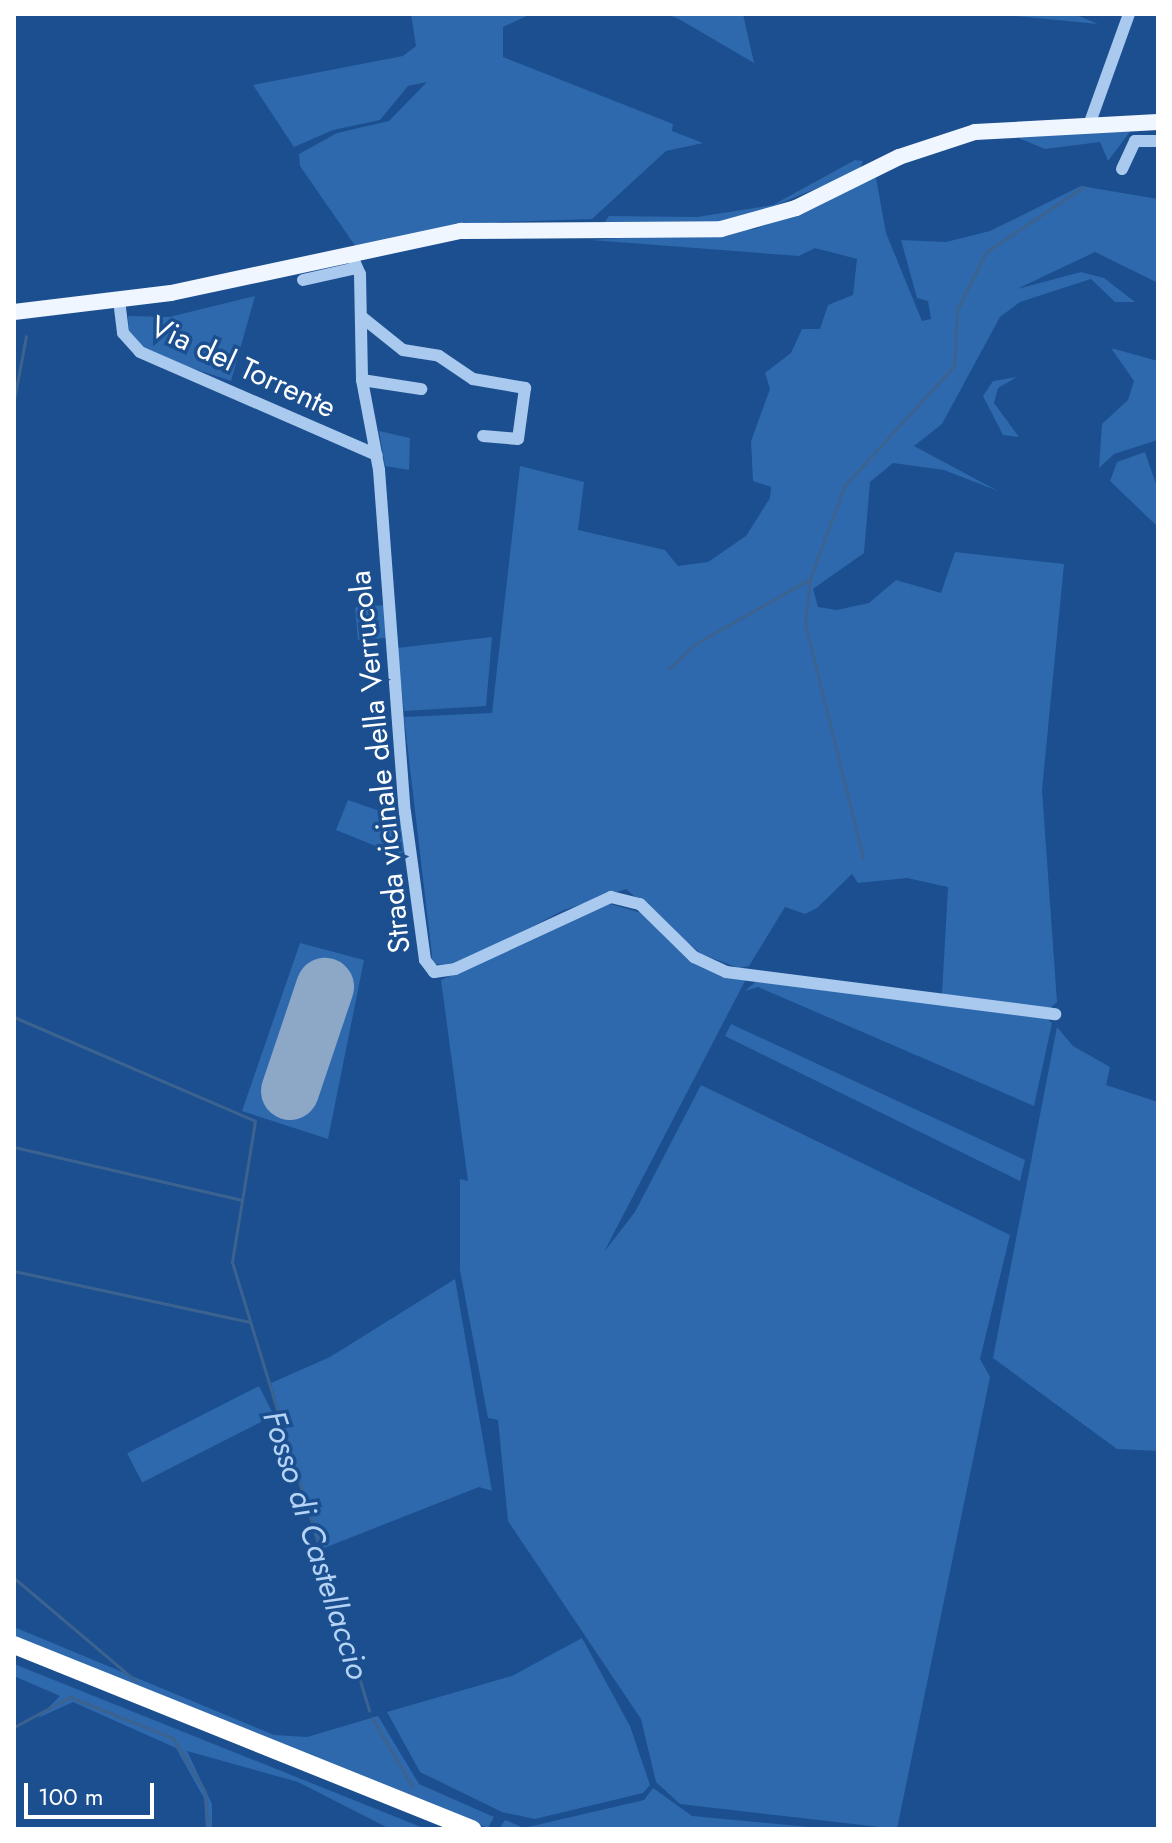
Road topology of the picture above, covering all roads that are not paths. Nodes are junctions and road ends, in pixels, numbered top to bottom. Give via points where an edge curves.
1 (1129, 14) edge
2 (1158, 114) edge
3 (1158, 122) edge
4 (1110, 124) junction
5 (1089, 125) junction
6 (1158, 141) edge
7 (1122, 169) dead end
8 (354, 261) junction
9 (303, 280) dead end
10 (119, 300) junction
11 (14, 312) edge
12 (363, 318) junction
13 (362, 380) junction
14 (421, 389) dead end
15 (483, 436) dead end
16 (377, 455) junction
17 (1055, 1014) dead end
18 (14, 1645) edge
19 (14, 1656) edge
20 (442, 1829) edge
21 (472, 1829) edge

1 - 5 street
2 - 4 main road
3 - 4 main road
4 - 5 main road
5 - 8 main road via 1008,128 937,142 796,208 721,229 494,229
6 - 7 street via 1135,141
8 - 9 street
8 - 10 main road
8 - 12 street
10 - 11 main road
10 - 16 street, Via del Torrente via 123,333 140,352
12 - 13 street
12 - 15 street via 403,350 439,356 473,379 525,388 518,439
13 - 14 street
13 - 16 street
16 - 17 street, Strada vicinale della Verrucola via 405,812 425,960 434,972 455,969 611,897 640,904 694,957 726,972
18 - 21 highway
19 - 20 highway

